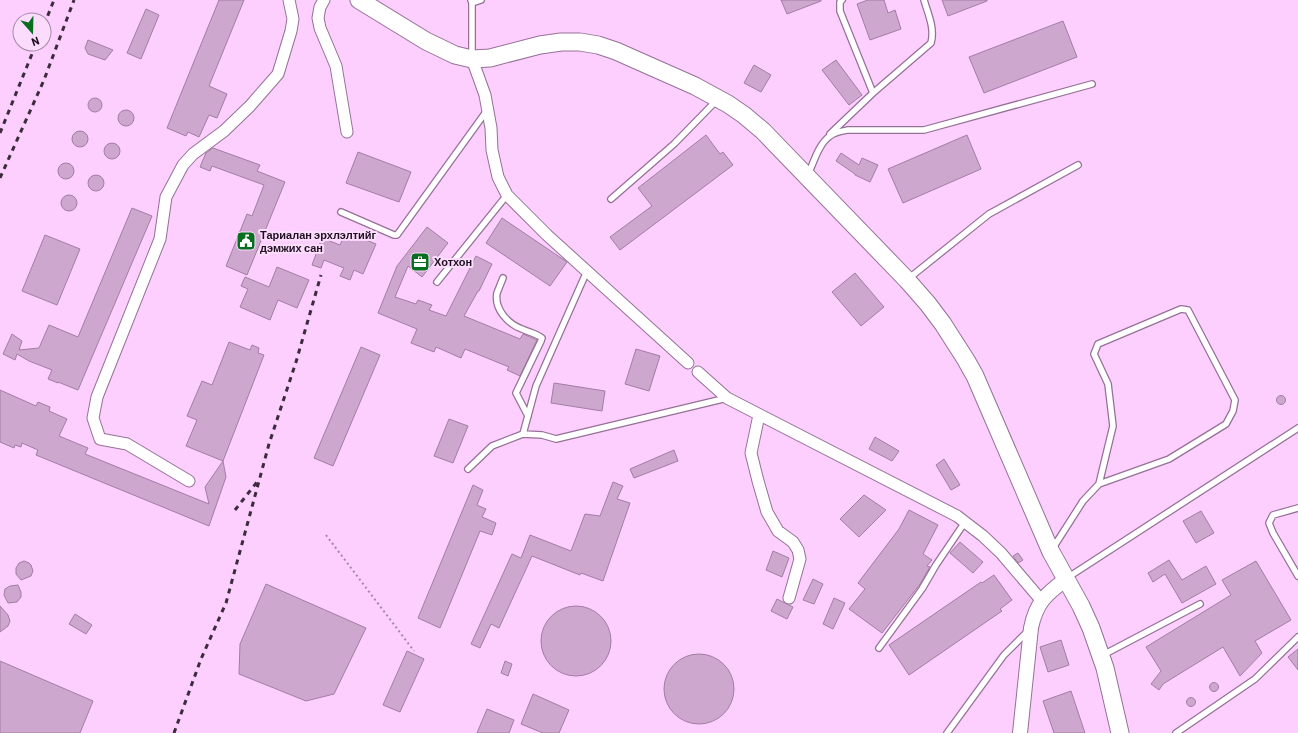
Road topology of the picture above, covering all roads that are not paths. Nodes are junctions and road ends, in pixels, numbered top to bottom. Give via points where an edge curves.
1 (289, 0) edge
2 (324, 0) edge
3 (359, 0) edge
4 (481, 0) edge
5 (842, 0) edge
6 (924, 0) edge
7 (471, 2) edge
8 (472, 59) junction
9 (1092, 84) dead end
10 (873, 94) junction
11 (719, 99) junction
12 (488, 109) junction
13 (346, 132) dead end
14 (829, 136) junction
15 (1078, 165) dead end
16 (807, 177) junction
17 (507, 195) junction
18 (611, 199) dead end
19 (341, 212) dead end
20 (587, 271) junction
21 (503, 278) dead end
22 (907, 280) junction
23 (437, 282) dead end
24 (688, 363) dead end
25 (698, 372) dead end
26 (727, 398) junction
27 (759, 415) junction
28 (528, 416) junction
29 (1298, 428) edge
30 (523, 434) junction
31 (468, 468) dead end
32 (189, 481) dead end
33 (1099, 484) junction
34 (1298, 508) edge
35 (965, 522) junction
36 (1051, 552) junction
37 (1298, 576) edge
38 (1065, 580) junction
39 (789, 598) dead end
40 (1041, 600) junction
41 (1200, 604) dead end
42 (1031, 628) junction
43 (1298, 637) edge
44 (879, 648) dead end
45 (1101, 656) junction
46 (947, 733) edge
47 (1020, 733) edge
48 (1120, 733) edge
49 (1176, 733) edge

1 - 32 street via 293,19 278,74 224,131 193,154 183,165 166,197 160,239 97,397 93,418 100,439 127,444
2 - 13 street via 318,18 336,66
3 - 8 main road via 436,46 455,55
4 - 7 lane
5 - 10 lane via 840,11
6 - 10 lane via 932,26 931,43
7 - 8 lane
8 - 11 main road via 490,58 546,44 580,42 616,51
8 - 12 street
9 - 14 lane via 924,130 848,130
10 - 14 lane
11 - 16 main road via 754,122
11 - 18 lane via 674,144
12 - 17 street via 492,150 498,177
12 - 19 lane via 396,235
14 - 16 lane via 817,154
15 - 22 lane via 989,214
16 - 22 main road
17 - 20 street
17 - 23 lane
20 - 24 street
20 - 28 lane via 536,386
21 - 28 lane via 497,293 500,310 510,323 542,338 516,393
22 - 36 main road via 943,324 975,376
25 - 26 street
26 - 27 street
26 - 30 lane via 556,439
27 - 35 street
27 - 39 street via 751,453 756,475 767,512 778,531 793,542 800,559
28 - 30 lane
29 - 38 lane
30 - 31 lane via 492,446
33 - 33 lane via 1169,459 1226,424 1233,411 1235,400 1188,310 1181,309 1098,344 1094,354 1108,384 1113,426
33 - 36 lane via 1083,501
34 - 37 lane via 1273,515 1270,523 1272,533
35 - 40 street via 1001,553
35 - 44 lane via 922,589
36 - 38 main road
38 - 40 street
38 - 45 main road via 1081,606
40 - 42 street
41 - 45 lane
42 - 46 lane via 1004,655
42 - 47 street
43 - 49 lane via 1255,678
45 - 48 main road

